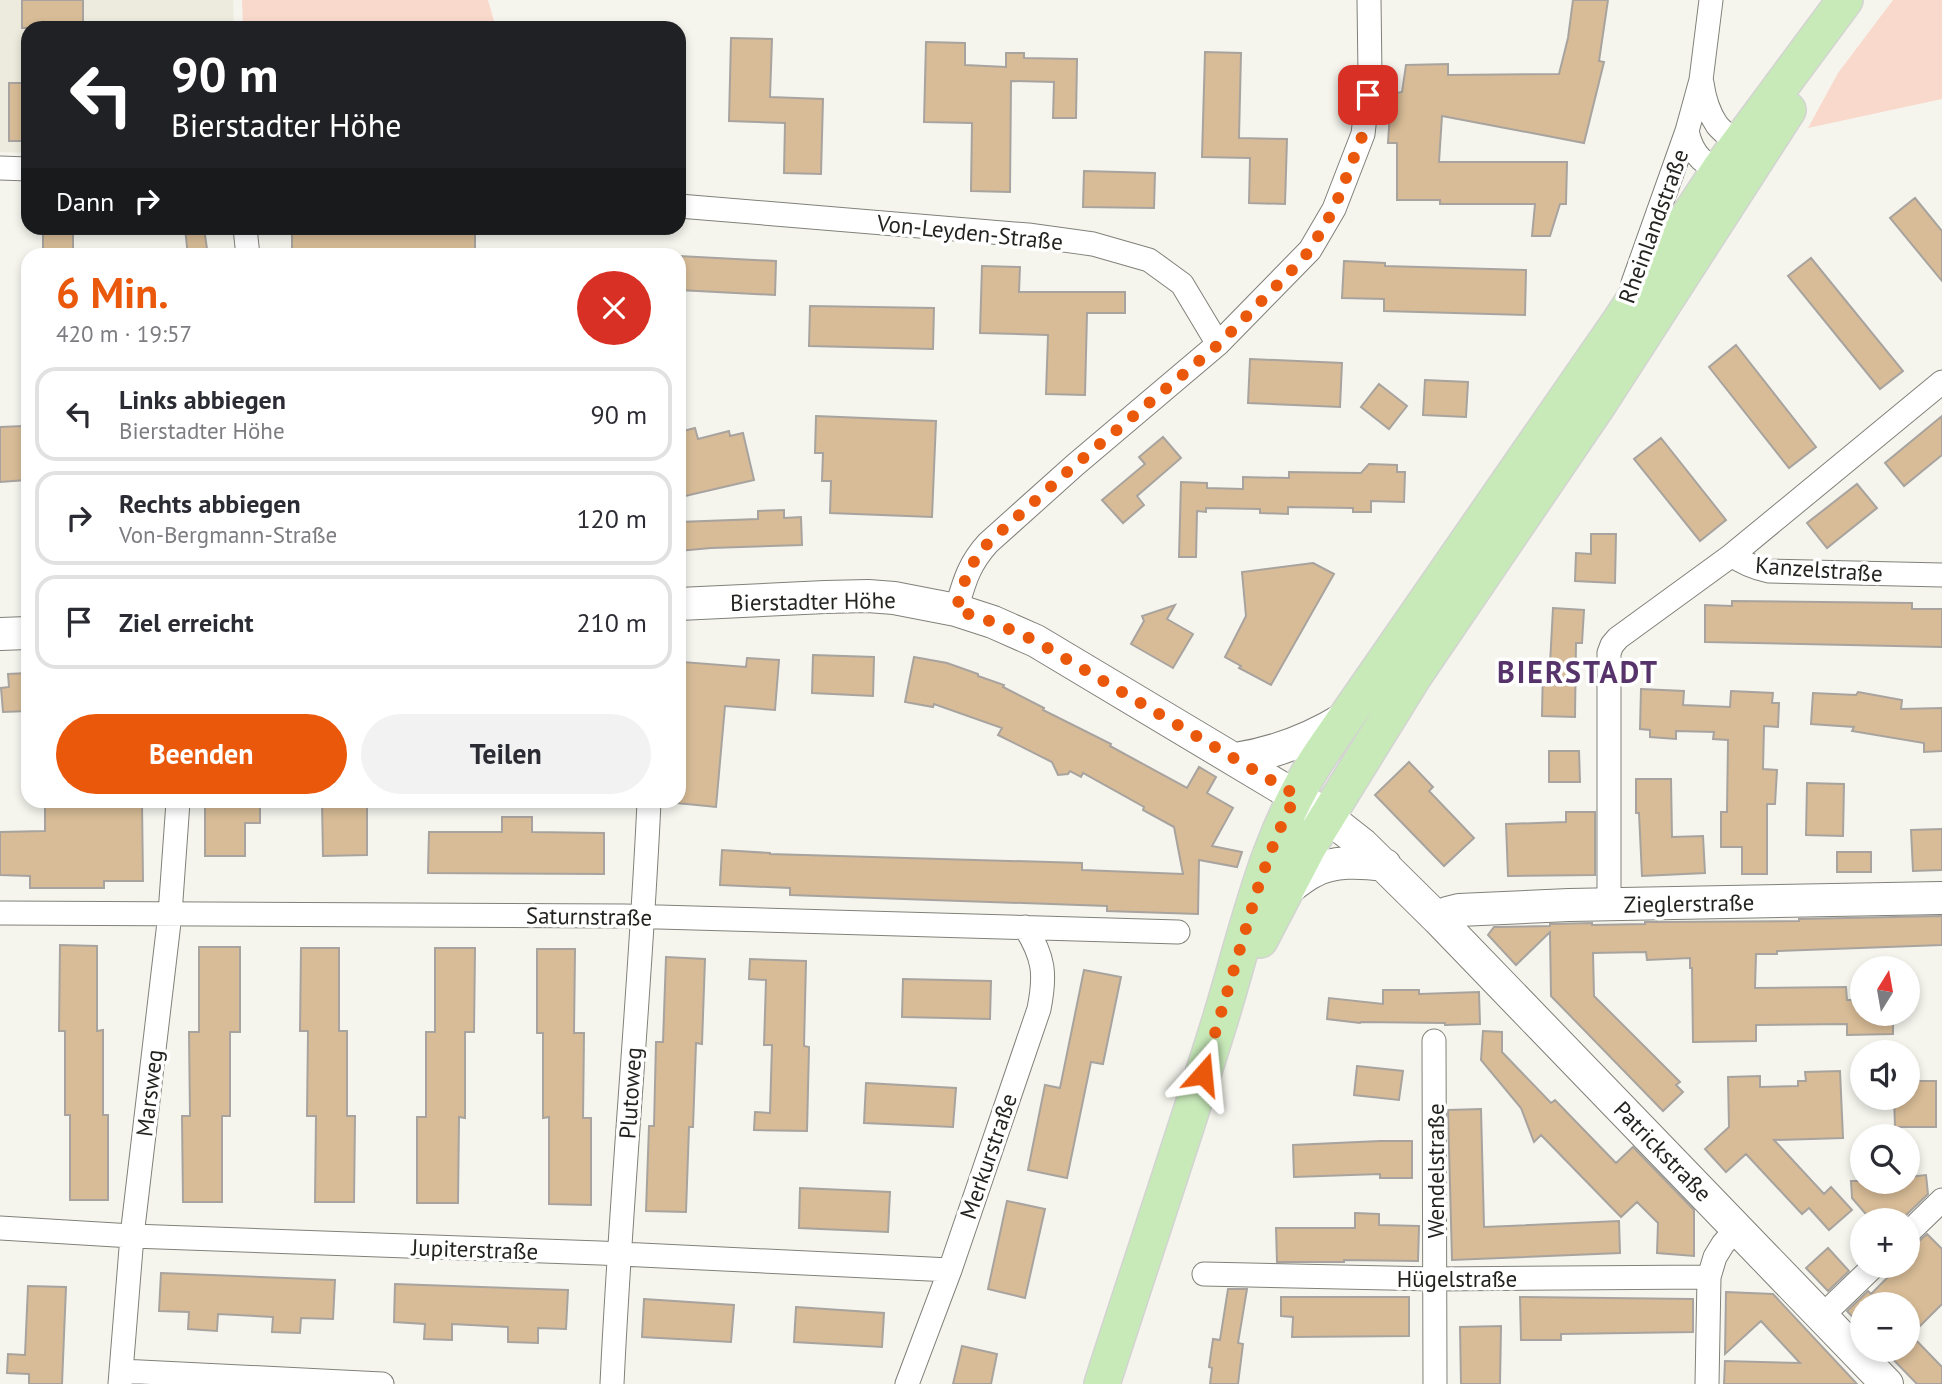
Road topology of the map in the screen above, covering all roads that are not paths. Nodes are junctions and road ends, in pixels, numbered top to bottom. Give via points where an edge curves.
1 (1369, 0) edge
2 (1710, 0) edge
3 (1846, 0) edge
4 (1701, 80) junction
5 (1687, 131) junction
6 (1734, 163) junction
7 (0, 168) edge
8 (21, 169) edge
9 (686, 207) edge
10 (1620, 321) junction
11 (1218, 345) junction
12 (1942, 382) edge
13 (1732, 555) junction
14 (1942, 575) edge
15 (686, 604) edge
16 (956, 610) junction
17 (21, 634) edge
18 (0, 635) edge
19 (1345, 718) junction
20 (1235, 758) junction
21 (1296, 795) junction
22 (178, 808) edge
23 (649, 808) edge
24 (1327, 816) junction
25 (1385, 865) junction
26 (1284, 892) junction
27 (1942, 898) edge
28 (1609, 905) junction
29 (0, 913) edge
30 (170, 914) junction
31 (643, 916) junction
32 (1438, 919) junction
33 (1025, 927) junction
34 (1178, 932) dead end
35 (1218, 1027) junction
36 (1434, 1041) dead end
37 (1942, 1200) edge
38 (1920, 1221) edge
39 (0, 1228) edge
40 (1737, 1228) junction
41 (132, 1236) junction
42 (618, 1254) junction
43 (950, 1270) junction
44 (1205, 1274) dead end
45 (1709, 1277) junction
46 (1861, 1278) edge
47 (1435, 1279) junction
48 (1822, 1316) junction
49 (120, 1378) edge
50 (383, 1384) edge
51 (612, 1384) edge
52 (907, 1384) edge
53 (1102, 1384) edge
54 (1435, 1384) edge
55 (1707, 1384) edge
56 (1887, 1384) edge

1 - 11 street via 1366,115 1334,209 1310,250
2 - 4 street, Rheinlandstraße
3 - 6 main road
4 - 5 street, Rheinlandstraße
4 - 6 street, Rheinlandstraße via 1707,106
5 - 6 street, Rheinlandstraße via 1697,157
5 - 10 street, Rheinlandstraße
6 - 10 main road
6 - 24 main road via 1600,402 1413,676
7 - 8 street
9 - 11 street, Von-Leyden-Straße via 1093,244 1149,260 1182,284
10 - 19 main road
11 - 16 street via 988,543 970,565
12 - 13 street
13 - 14 street, Kanzelstraße via 1769,570
13 - 28 street, Kanzelstraße via 1618,638 1609,653
15 - 16 main road, Bierstadter Höhe via 868,596
16 - 20 main road, Bierstadter Höhe via 1036,641
17 - 18 main road
19 - 20 main road via 1292,745
19 - 21 main road
20 - 21 main road, Bierstadter Höhe
21 - 24 main road, Bierstadter Höhe
21 - 35 main road via 1260,881
22 - 30 street, Marsweg
23 - 31 street, Plutoweg
24 - 25 main road, Bierstadter Höhe
24 - 26 main road
25 - 26 main road via 1327,865
25 - 32 main road, Bierstadter Höhe
26 - 35 main road
27 - 28 main road, Zieglerstraße
28 - 32 main road, Zieglerstraße via 1459,910
29 - 30 street, Saturnstraße
30 - 31 street, Saturnstraße
30 - 41 street, Marsweg
31 - 33 street, Saturnstraße
31 - 42 street, Plutoweg
32 - 40 main road, Patrickstraße
33 - 34 street, Saturnstraße
33 - 43 street, Merkurstraße via 1035,942 1044,975 1038,1009
35 - 53 main road
36 - 47 street, Wendelstraße
37 - 38 street
39 - 41 street, Jupiterstraße
40 - 45 street via 1715,1257
40 - 48 main road, Patrickstraße
41 - 42 street, Jupiterstraße
41 - 49 street, Marsweg
42 - 43 street, Jupiterstraße
42 - 51 street, Plutoweg
43 - 52 street, Merkurstraße
44 - 47 street, Hügelstraße
45 - 47 street, Hügelstraße
45 - 55 street
46 - 48 street
47 - 54 street, Wendelstraße
48 - 56 main road, Patrickstraße
49 - 50 street

